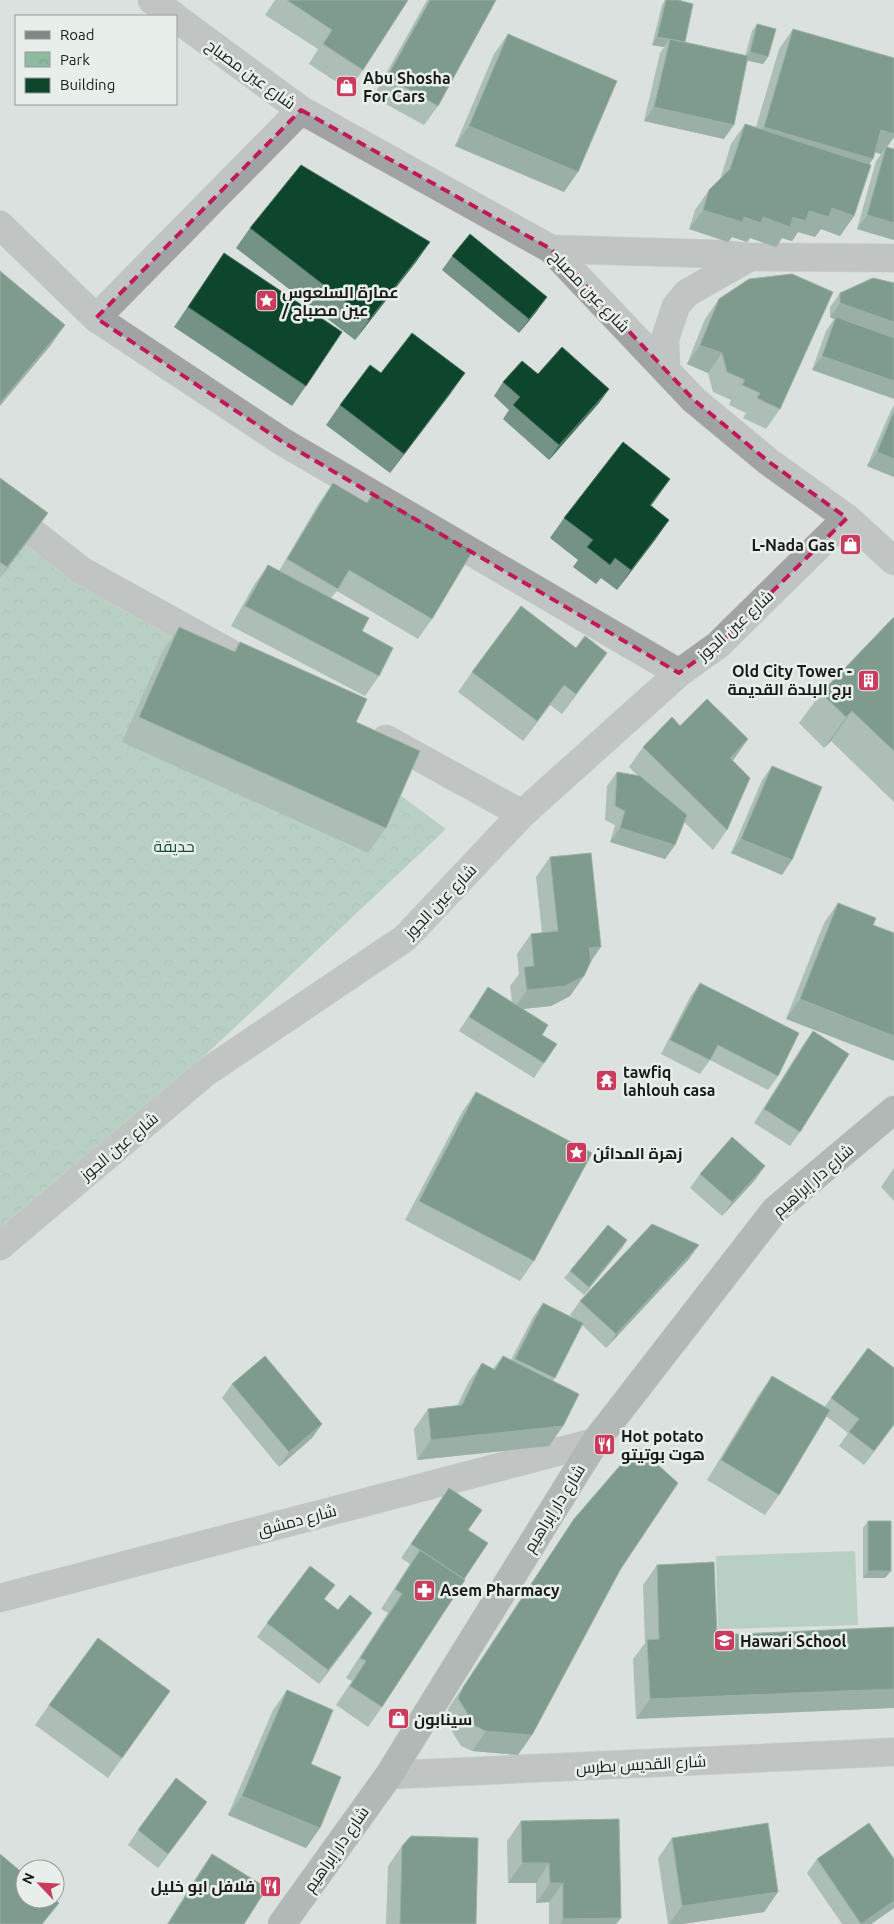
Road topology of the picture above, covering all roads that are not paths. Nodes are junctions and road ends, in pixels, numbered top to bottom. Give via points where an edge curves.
1 (152, 0) edge
2 (172, 15) edge
3 (178, 19) edge
4 (301, 110) junction
5 (0, 225) edge
6 (551, 249) junction
7 (750, 257) junction
8 (894, 258) edge
9 (96, 318) junction
10 (666, 370) junction
11 (0, 507) edge
12 (847, 518) junction
13 (894, 561) edge
14 (248, 663) edge
15 (680, 673) junction
16 (368, 729) edge
17 (522, 814) junction
18 (894, 1110) edge
19 (0, 1246) edge
20 (595, 1442) junction
21 (0, 1598) edge
22 (894, 1752) edge
23 (389, 1775) junction
24 (282, 1924) edge

1 - 2 street, شارع عين مصباح
3 - 4 street, شارع عين مصباح
4 - 6 street, شارع عين مصباح
4 - 9 street
5 - 9 street
6 - 7 street
6 - 10 street, شارع عين مصباح
7 - 8 street
7 - 10 street via 687,293 676,306 665,339
9 - 15 street via 283,442
10 - 12 street, شارع عين مصباح via 694,400 769,462
11 - 14 street via 82,571
12 - 13 street, شارع عين مصباح
12 - 15 street, شارع عين الجوز via 718,645
15 - 17 street, شارع عين الجوز
16 - 17 street
17 - 19 street, شارع عين الجوز via 405,938 205,1073
18 - 20 main road, شارع دار إبراهيم via 775,1210
20 - 21 street, شارع دمشق
20 - 23 main road, شارع دار إبراهيم
22 - 23 street, شارع القديس بطرس
23 - 24 main road, شارع دار إبراهيم

